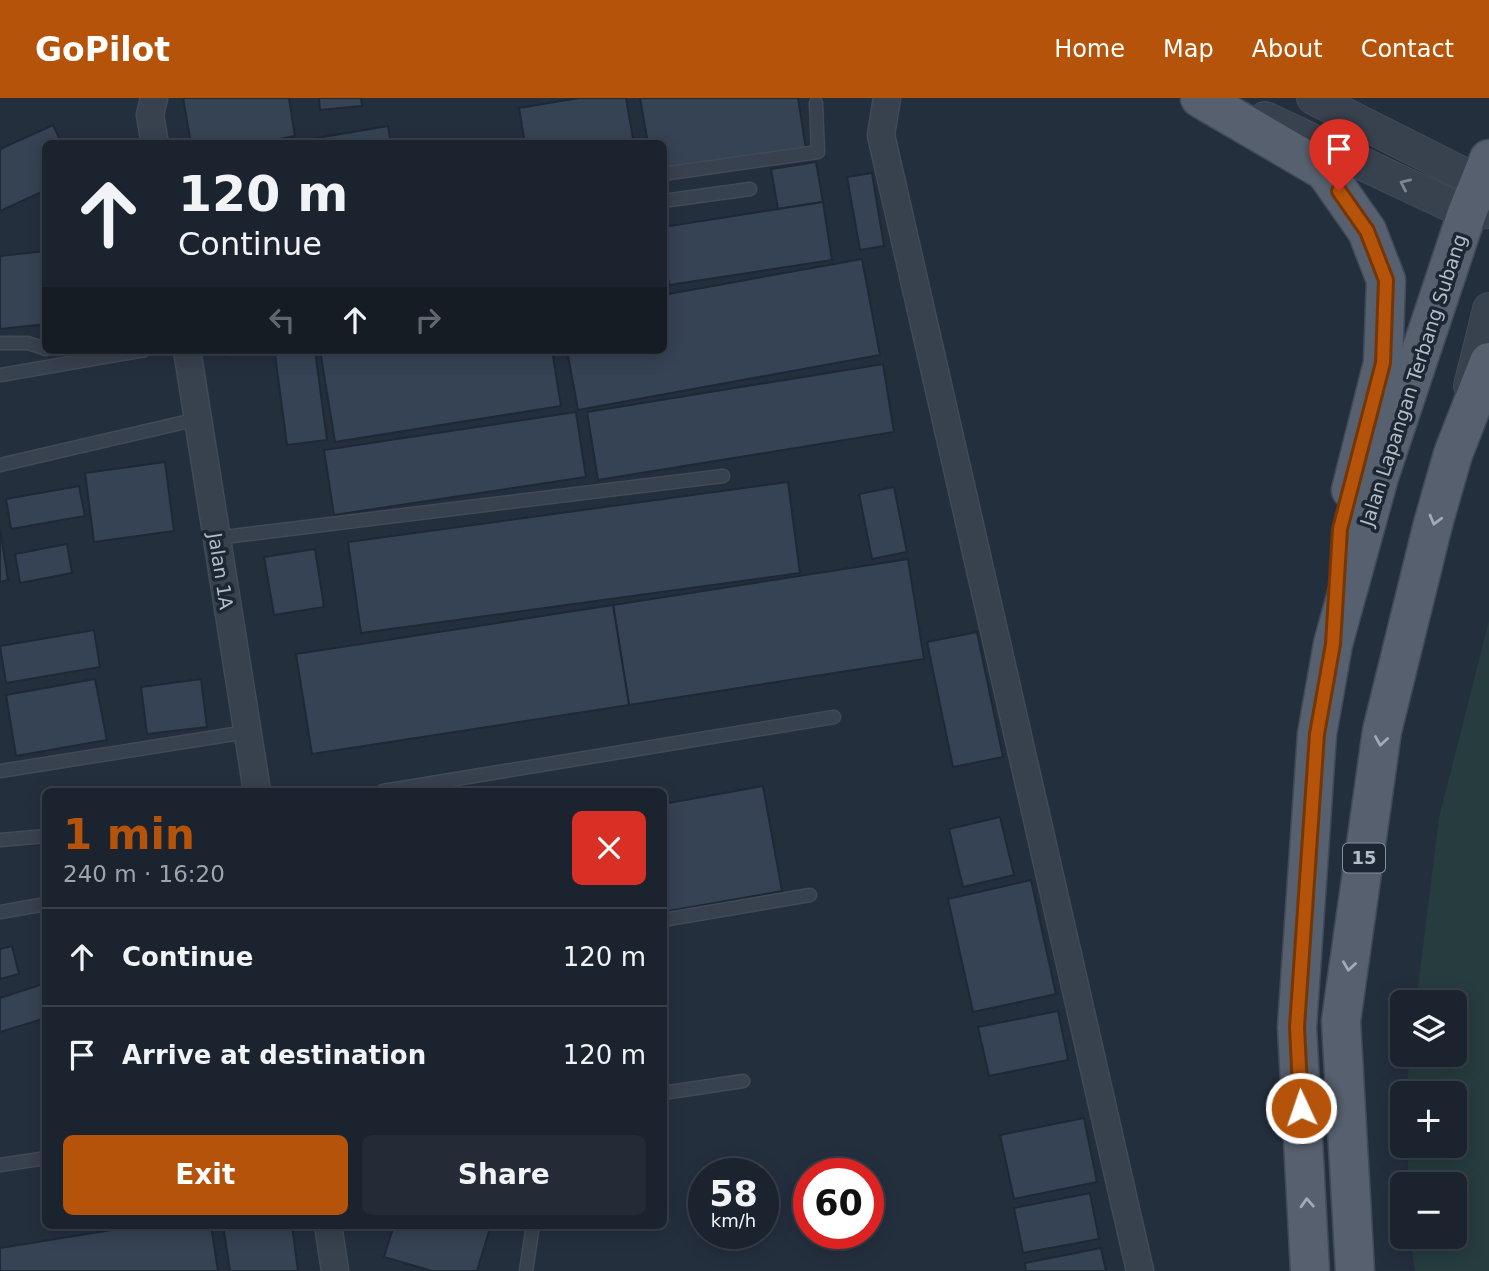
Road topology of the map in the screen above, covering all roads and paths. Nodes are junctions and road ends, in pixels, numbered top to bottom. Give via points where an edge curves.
1 (154, 98) edge
2 (887, 98) edge
3 (1200, 98) edge
4 (1223, 98) edge
5 (1313, 98) edge
6 (816, 103) dead end
7 (154, 140) edge
8 (667, 173) edge
9 (750, 189) dead end
10 (1483, 192) edge
11 (667, 200) edge
12 (1489, 309) edge
13 (0, 343) edge
14 (42, 348) edge
15 (58, 354) edge
16 (121, 354) edge
17 (188, 354) edge
18 (79, 361) junction
19 (1489, 362) edge
20 (0, 375) edge
21 (198, 419) junction
22 (1453, 454) junction
23 (0, 465) edge
24 (723, 476) dead end
25 (216, 538) junction
26 (1333, 644) junction
27 (834, 717) dead end
28 (247, 732) junction
29 (0, 771) edge
30 (256, 788) edge
31 (401, 788) edge
32 (42, 836) edge
33 (0, 841) edge
34 (810, 895) dead end
35 (42, 905) edge
36 (0, 912) edge
37 (667, 919) edge
38 (743, 1081) dead end
39 (667, 1092) edge
40 (42, 1159) edge
41 (0, 1166) edge
42 (329, 1229) edge
43 (532, 1229) edge
44 (335, 1271) edge
45 (526, 1271) edge
46 (1140, 1271) edge
47 (1310, 1271) edge
48 (1355, 1271) edge

1 - 7 street via 150,115
2 - 46 street via 881,135
3 - 26 main road via 1325,171 1367,231 1386,280 1383,363 1340,529
10 -> 4 street
5 - 10 street
6 - 8 lane via 818,152
9 - 11 lane
10 - 26 main road, Jalan Lapangan Terbang Subang via 1380,477
12 - 22 street
13 - 14 lane via 28,343
15 - 18 lane
16 - 18 lane
17 - 21 street, Jalan 1A
18 - 20 lane
19 - 22 main road, 15
21 - 23 lane
21 - 25 street, Jalan 1A
22 -> 48 main road, 15 via 1382,731 1341,1021
24 - 25 lane
25 - 28 street, Jalan 1A
47 -> 26 main road, Jalan Lapangan Terbang Subang via 1297,1027 1317,734
27 - 31 lane
28 - 29 lane
28 - 30 street, Jalan 1A
32 - 33 lane
34 - 37 lane
35 - 36 lane
38 - 39 lane
40 - 41 lane
42 - 44 street
43 - 45 lane

